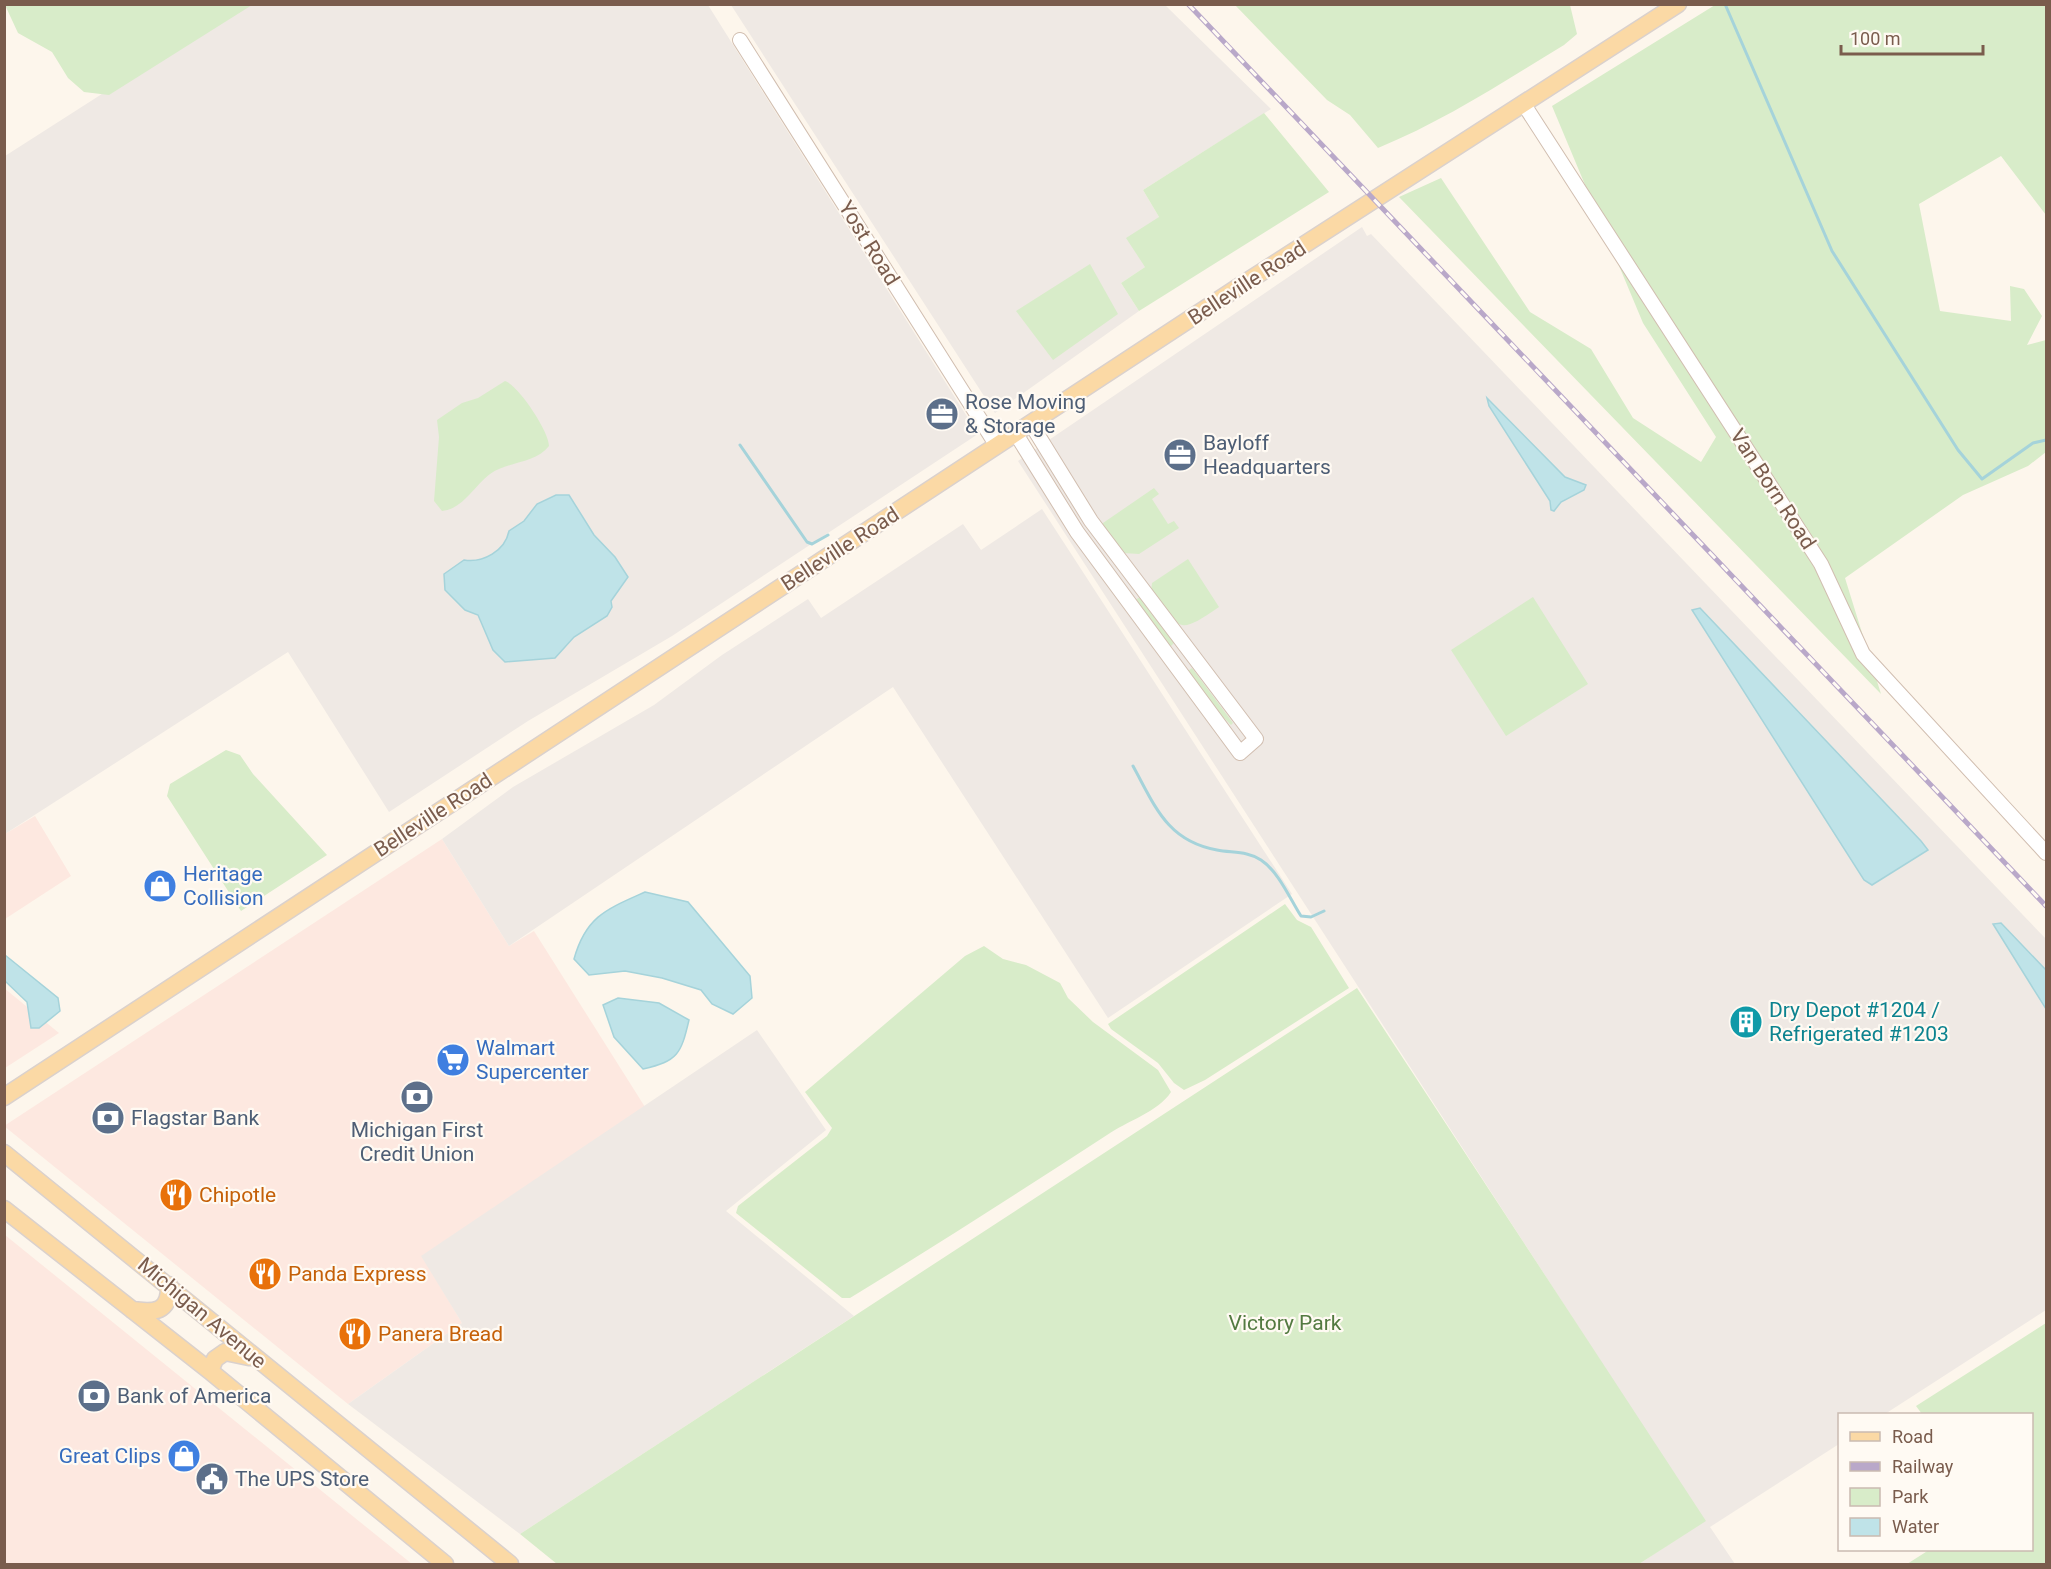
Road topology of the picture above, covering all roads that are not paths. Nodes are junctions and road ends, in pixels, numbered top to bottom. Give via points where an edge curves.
1 (1678, 4) edge
2 (740, 40) dead end
3 (1523, 103) junction
4 (1030, 424) junction
5 (1016, 434) junction
6 (997, 446) junction
7 (1091, 521) junction
8 (1077, 532) junction
9 (1132, 575) junction
10 (1117, 586) junction
11 (1186, 647) junction
12 (1170, 659) junction
13 (2046, 853) edge
14 (4, 1097) edge
15 (4, 1153) edge
16 (4, 1209) edge
17 (169, 1285) junction
18 (131, 1310) junction
19 (258, 1360) junction
20 (210, 1371) junction
21 (444, 1564) edge
22 (510, 1564) edge

1 - 3 main road, Belleville Road
2 - 6 street, Yost Road
3 - 4 main road, Belleville Road
3 - 13 street, Van Born Road via 1821,564 1863,654
4 - 5 main road, Belleville Road
4 - 7 street
5 - 6 main road, Belleville Road
5 - 8 street
6 - 14 main road, Belleville Road
7 - 8 street
7 - 9 street
8 - 10 street
9 - 10 street
9 - 11 street
10 - 12 street
11 - 12 street
11 - 12 street via 1256,739 1240,753
15 - 17 main road, Michigan Avenue
16 - 18 main road, Michigan Avenue
17 - 18 main road via 167,1300 159,1310
17 - 19 main road, Michigan Avenue
18 - 20 main road, Michigan Avenue
19 - 20 main road via 229,1351 215,1359
19 - 22 main road, Michigan Avenue
20 - 21 main road, Michigan Avenue

